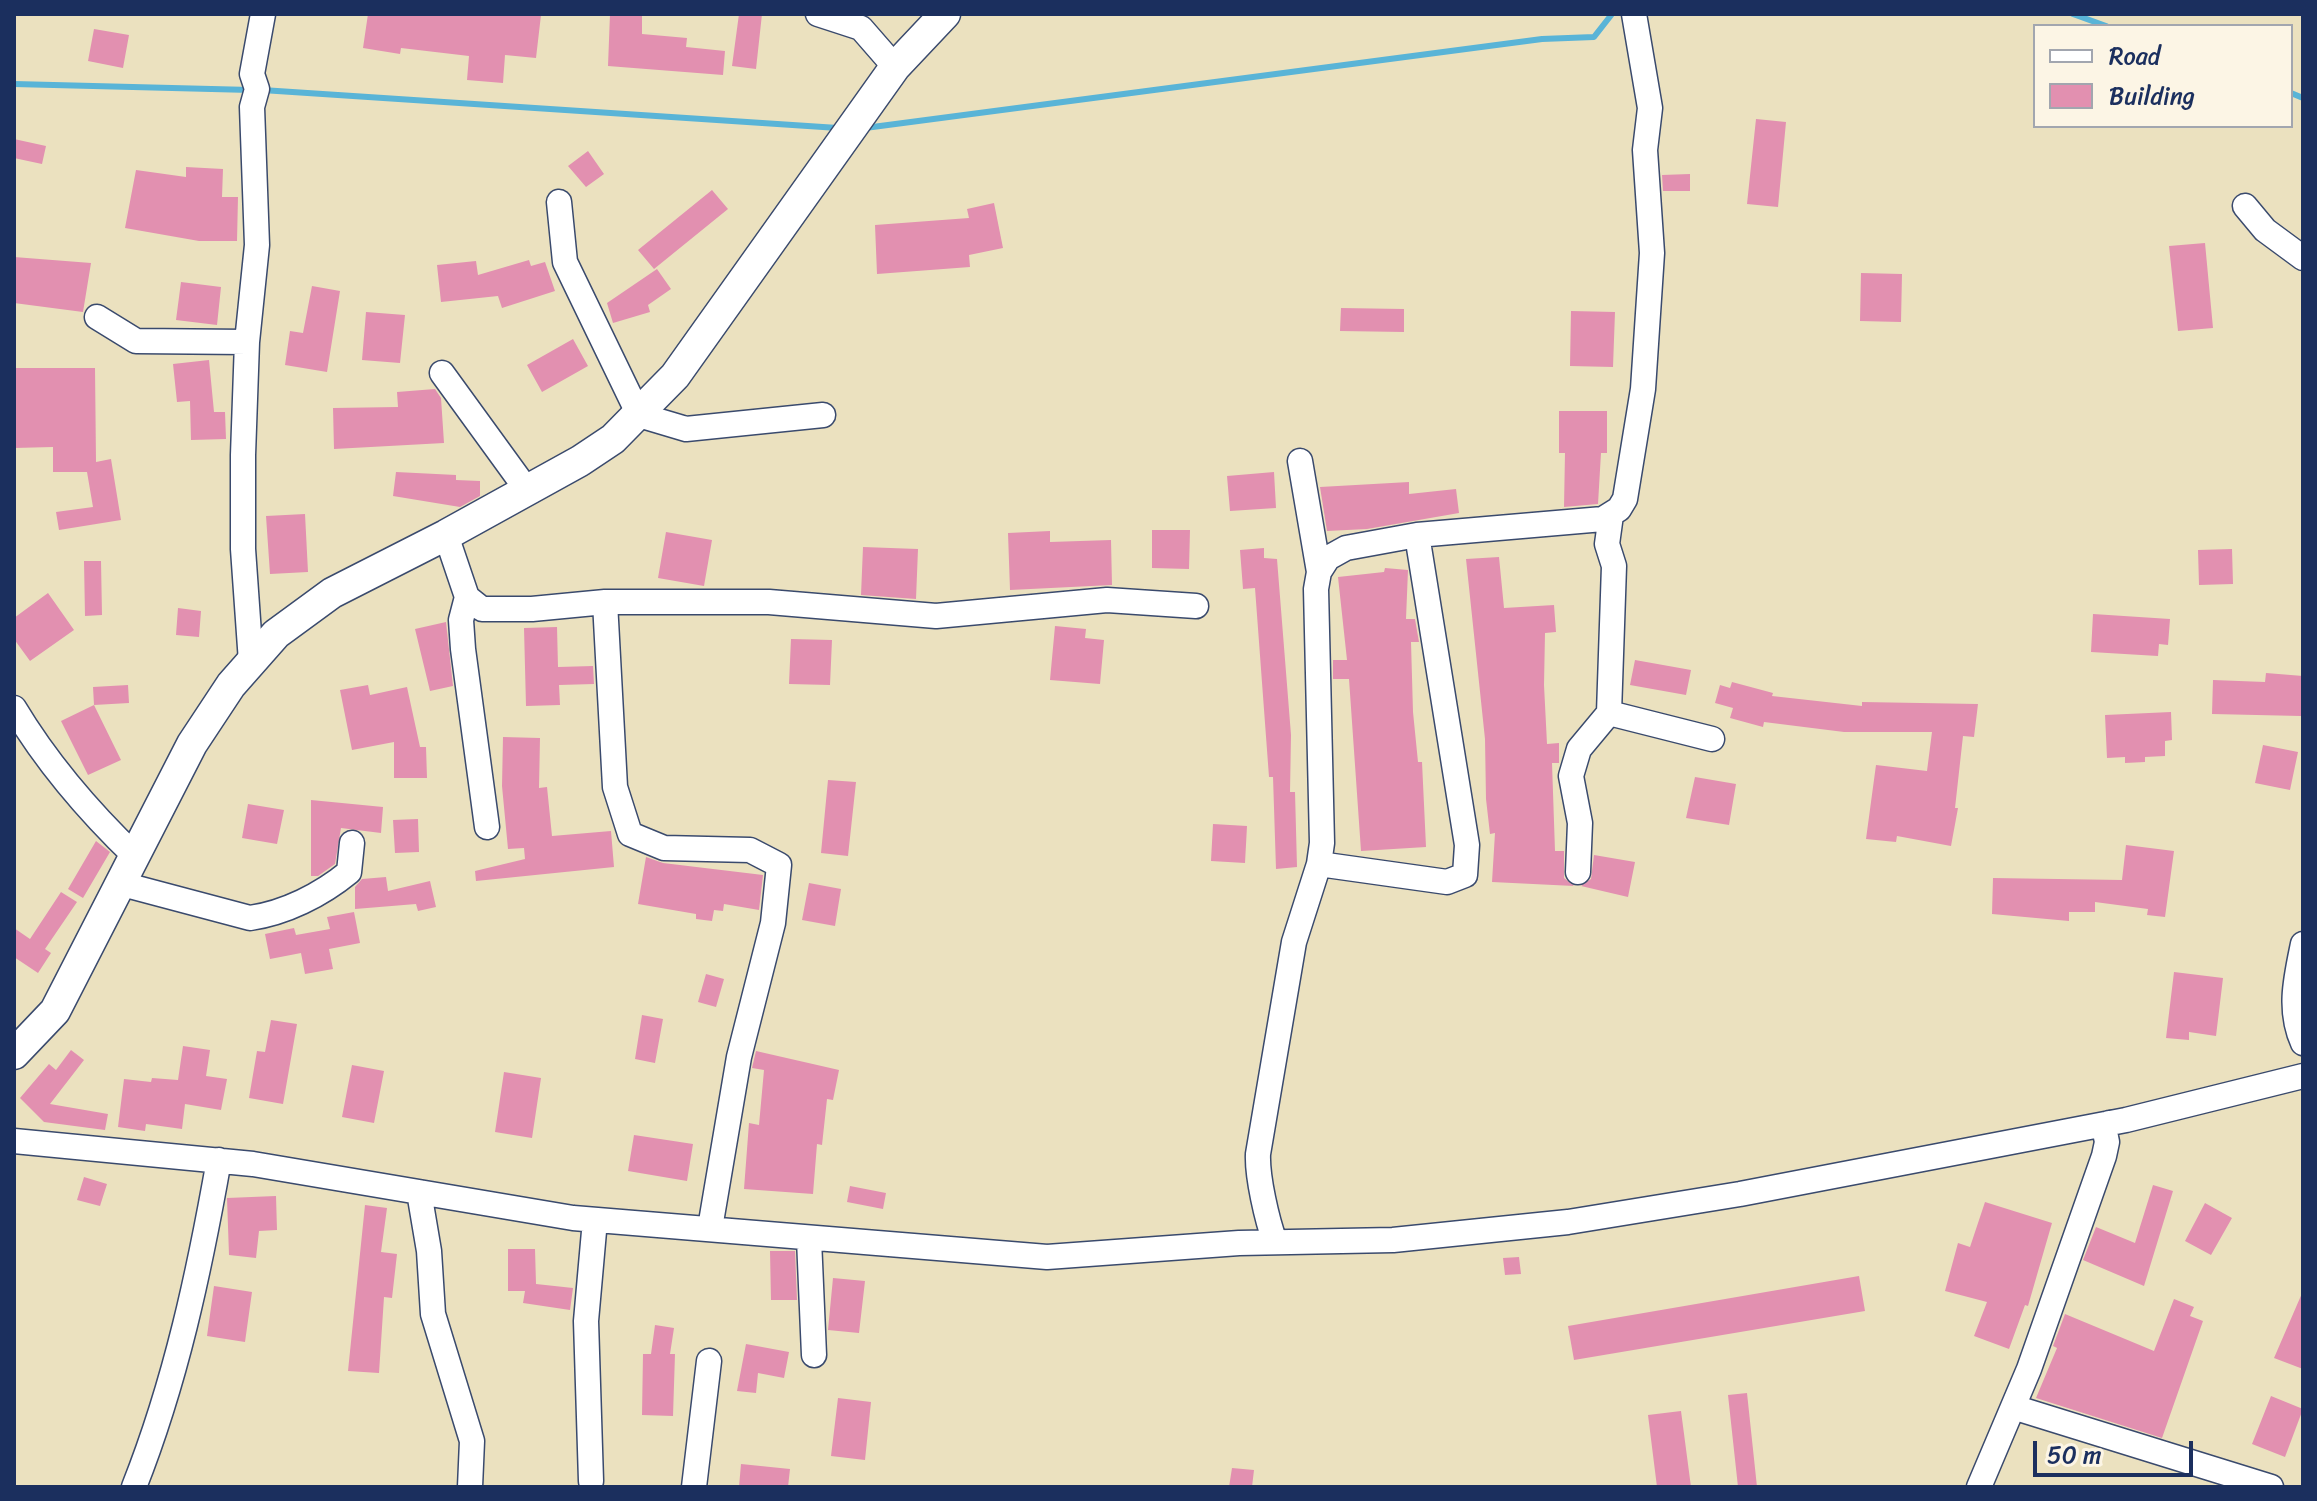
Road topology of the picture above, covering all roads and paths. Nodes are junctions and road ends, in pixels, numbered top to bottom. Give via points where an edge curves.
1 (263, 14) edge
2 (818, 14) edge
3 (945, 14) edge
4 (1634, 14) edge
5 (895, 67) junction
6 (559, 202) dead end
7 (2245, 206) dead end
8 (2303, 258) edge
9 (97, 317) dead end
10 (247, 342) junction
11 (442, 373) dead end
12 (639, 415) junction
13 (823, 415) dead end
14 (1300, 461) dead end
15 (527, 490) junction
16 (1611, 515) junction
17 (446, 535) junction
18 (1417, 535) junction
19 (1319, 572) junction
20 (467, 597) junction
21 (605, 602) junction
22 (1196, 606) dead end
23 (251, 662) junction
24 (14, 708) edge
25 (1609, 713) junction
26 (1712, 739) dead end
27 (487, 827) dead end
28 (352, 843) dead end
29 (136, 857) junction
30 (1319, 864) junction
31 (1578, 872) dead end
32 (122, 884) junction
33 (2303, 944) edge
34 (2303, 1043) edge
35 (14, 1054) edge
36 (2303, 1076) edge
37 (2109, 1123) junction
38 (14, 1141) edge
39 (219, 1160) junction
40 (419, 1192) junction
41 (595, 1220) junction
42 (710, 1228) junction
43 (809, 1239) junction
44 (1275, 1242) junction
45 (814, 1355) dead end
46 (709, 1361) dead end
47 (2013, 1407) junction
48 (591, 1481) dead end
49 (134, 1487) edge
50 (470, 1487) edge
51 (694, 1487) edge
52 (1979, 1487) edge
53 (2271, 1487) edge

1 - 10 street via 252,74 257,89 252,107 257,245
2 - 5 street via 861,28
3 - 5 main road
4 - 16 street via 1650,108 1645,150 1652,253 1630,488
5 - 12 main road via 675,376
6 - 12 street via 565,262
7 - 8 street via 2265,230
9 - 10 street via 136,341
10 - 23 street via 243,549
11 - 15 street
12 - 13 street via 686,429
12 - 15 main road via 613,439
14 - 19 street
15 - 17 main road
16 - 18 street via 1589,522
16 - 25 street
17 - 20 street
17 - 23 main road via 332,593 276,634
18 - 19 street via 1346,548 1328,558
18 - 30 street via 1467,845 1465,875 1447,882
19 - 30 street
20 - 21 street via 482,609
20 - 27 street via 461,620 463,649
21 - 22 street via 769,602 936,616 1107,600
21 - 42 street via 615,787 630,834 664,848 750,850 779,865 773,923 735,1079
23 - 29 main road via 192,744
24 - 29 street via 74,792
25 - 26 street
25 - 31 street via 1579,749 1571,776 1580,823
28 - 32 street via 349,872 294,905 263,916 250,918
29 - 32 main road
30 - 44 street via 1294,942 1258,1154 1265,1215
32 - 35 main road via 55,1011
33 - 34 street via 2294,997
36 - 37 street
37 - 44 street via 1568,1222 1393,1240
37 - 47 street via 2104,1156
38 - 39 street
39 - 40 street
39 - 49 street via 197,1288 163,1414
40 - 41 street
40 - 50 street via 433,1314 472,1441
41 - 42 street
41 - 48 street via 586,1321
42 - 43 street
43 - 44 street via 1047,1257
43 - 45 street
46 - 51 street
47 - 52 street
47 - 53 street

